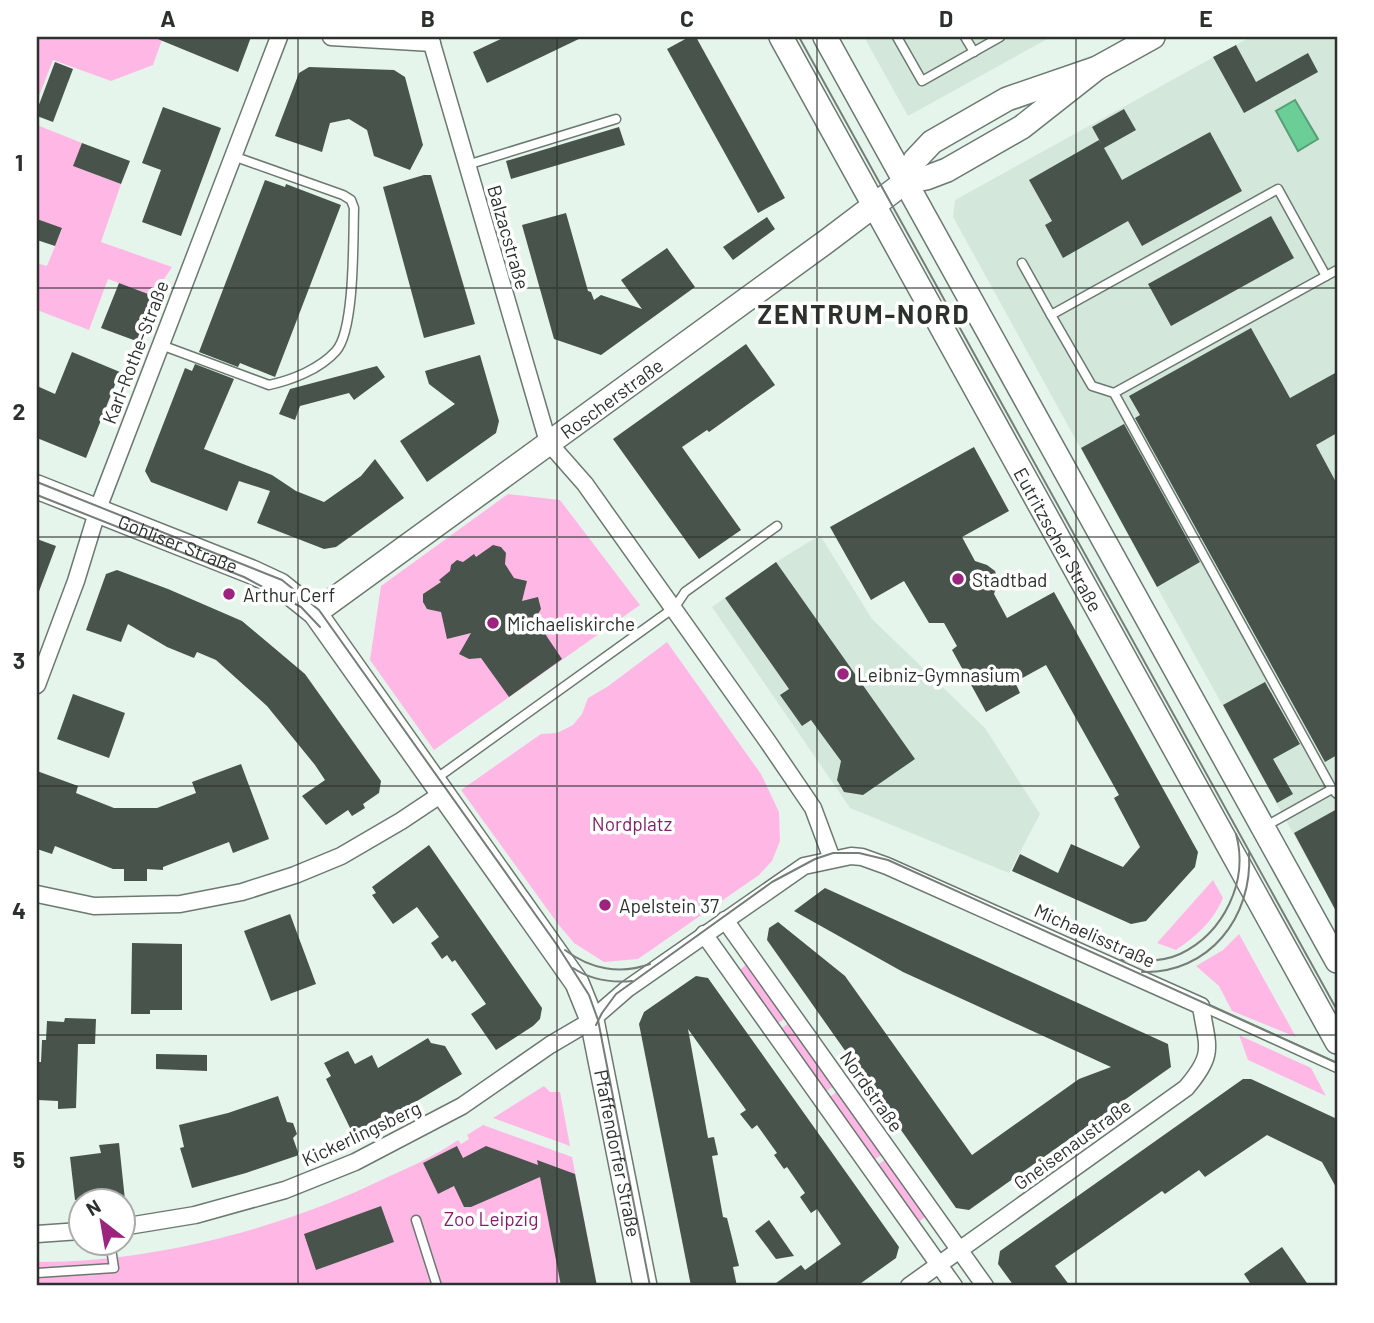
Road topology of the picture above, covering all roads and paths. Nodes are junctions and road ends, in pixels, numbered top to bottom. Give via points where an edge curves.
1 (279, 37) edge
2 (331, 37) edge
3 (781, 37) edge
4 (825, 37) edge
5 (897, 37) edge
6 (965, 37) edge
7 (1000, 37) edge
8 (1153, 37) edge
9 (431, 40) edge
10 (974, 52) junction
11 (1097, 68) junction
12 (616, 119) dead end
13 (233, 156) junction
14 (467, 165) junction
15 (905, 182) junction
16 (875, 205) junction
17 (1022, 263) dead end
18 (1337, 270) edge
19 (1326, 276) junction
20 (1052, 314) junction
21 (161, 345) junction
22 (1114, 393) junction
23 (548, 442) junction
24 (37, 487) edge
25 (97, 510) junction
26 (777, 526) dead end
27 (675, 607) junction
28 (315, 612) junction
29 (37, 685) edge
30 (439, 786) junction
31 (1335, 791) edge
32 (1263, 827) junction
33 (832, 859) junction
34 (37, 894) edge
35 (725, 920) junction
36 (705, 934) junction
37 (1337, 961) edge
38 (1201, 1006) junction
39 (592, 1020) junction
40 (1337, 1042) edge
41 (1337, 1068) edge
42 (416, 1220) dead end
43 (136, 1225) edge
44 (66, 1232) edge
45 (37, 1234) edge
46 (959, 1250) junction
47 (112, 1256) edge
48 (939, 1265) junction
49 (37, 1273) edge
50 (437, 1286) edge
51 (645, 1286) edge
52 (909, 1286) edge
53 (954, 1286) edge
54 (985, 1286) edge

1 - 13 street, Karl-Rothe-Straße
2 - 9 street, Balzacstraße
3 - 16 main road, Eutritzscher Straße
4 - 15 main road, Eutritzscher Straße
5 - 10 lane via 922,81
6 - 10 lane
7 - 10 lane
8 - 11 main road, Roscherstraße
9 - 14 street, Balzacstraße
11 - 15 main road, Roscherstraße via 1022,127 947,170
11 - 15 main road, Roscherstraße via 1007,99 932,142 915,160
12 - 14 lane
13 - 21 street, Karl-Rothe-Straße
13 - 21 lane via 351,200 345,335 337,351 317,366 269,385
14 - 23 street, Balzacstraße
15 - 16 main road, Roscherstraße
15 - 32 main road, Eutritzscher Straße
16 - 23 main road, Roscherstraße
16 - 40 main road, Eutritzscher Straße
17 - 20 lane
18 - 19 lane
19 - 20 lane via 1278,189
19 - 22 lane
20 - 22 lane via 1092,386
21 - 25 street, Karl-Rothe-Straße
22 - 31 lane
23 - 27 street via 581,479
23 - 28 main road, Roscherstraße
24 - 25 main road, Gohliser Straße
25 - 28 main road, Gohliser Straße via 280,585
25 - 29 street, Karl-Rothe-Straße
26 - 27 lane via 685,592
27 - 30 lane
27 - 33 street via 813,808
28 - 30 main road
30 - 34 street via 401,821 341,856 242,892 180,904 94,906
30 - 39 main road via 577,983
31 - 32 lane
32 - 37 main road, Eutritzscher Straße
33 - 35 street via 804,866
33 - 38 street, Michaelisstraße via 862,857 887,866
35 - 36 street
35 - 46 street, Nordstraße
36 - 39 street
36 - 48 street
38 - 41 lane, Michaelisstraße
38 - 46 street, Gneisenaustraße via 1209,1052 1186,1088
39 - 43 street, Kickerlingsberg via 462,1106 355,1162 285,1190 195,1215
39 - 51 main road, Pfaffendorfer Straße
42 - 50 lane
44 - 45 street
46 - 48 street, Gneisenaustraße
46 - 54 street, Nordstraße
47 - 49 lane via 114,1268
48 - 52 street, Gneisenaustraße
48 - 53 street

